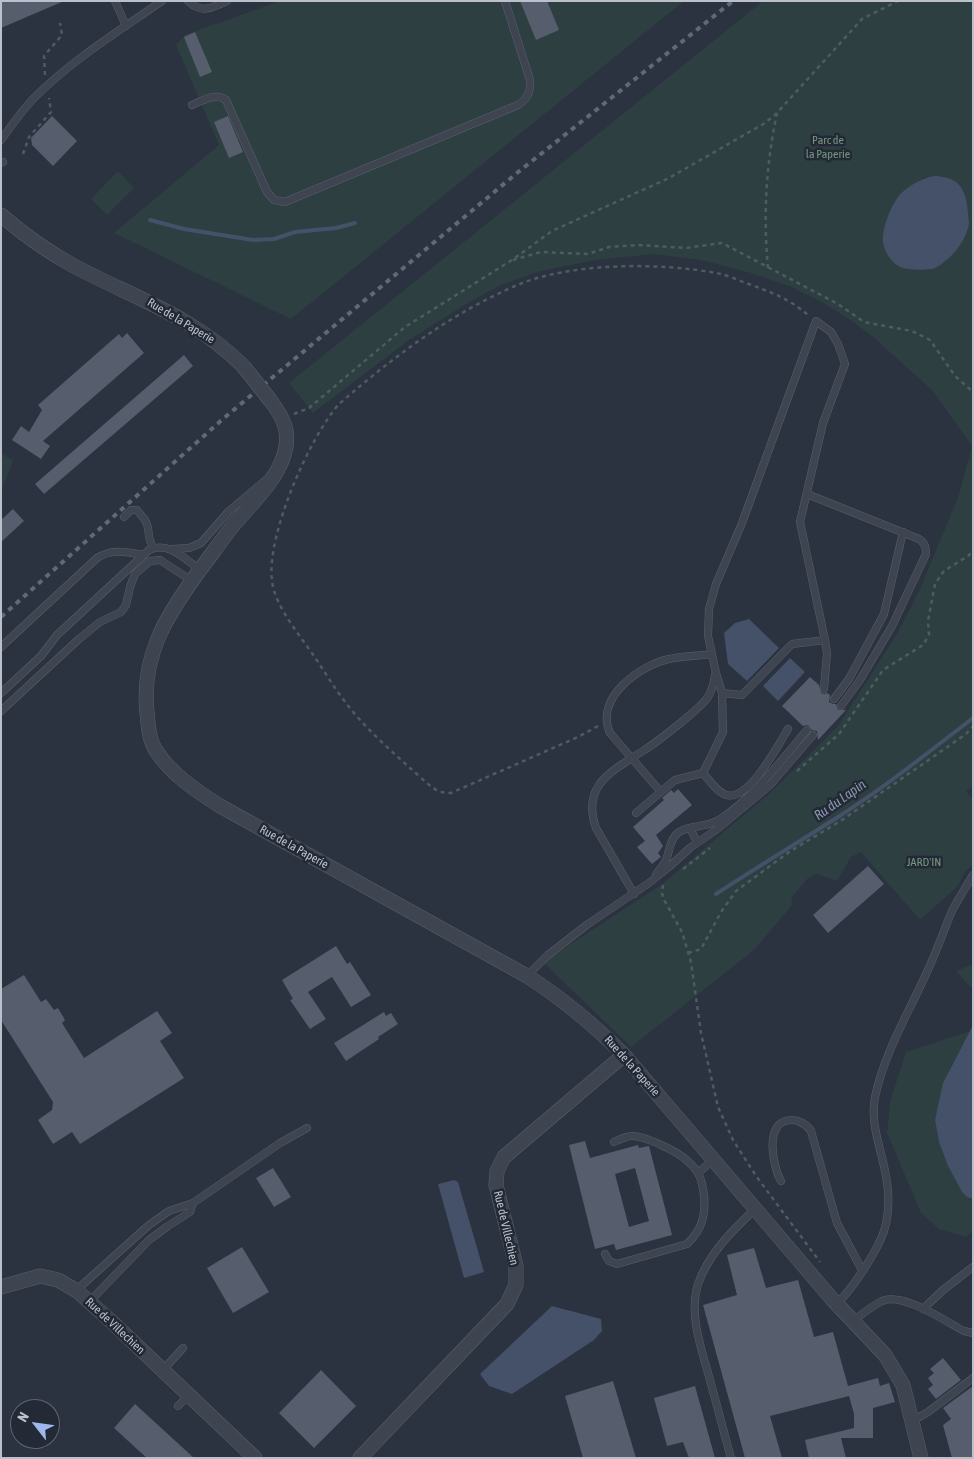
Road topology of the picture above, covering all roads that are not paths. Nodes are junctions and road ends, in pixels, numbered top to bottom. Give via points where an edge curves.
1 (114, 1) edge
2 (162, 1) edge
3 (188, 1) edge
4 (227, 1) edge
5 (504, 1) edge
6 (126, 26) junction
7 (192, 106) dead end
8 (1, 140) edge
9 (1, 215) edge
10 (278, 469) junction
11 (807, 494) junction
12 (124, 517) dead end
13 (903, 532) junction
14 (154, 548) junction
15 (171, 549) junction
16 (144, 555) junction
17 (196, 575) junction
18 (825, 640) junction
19 (1, 647) edge
20 (712, 654) junction
21 (716, 673) junction
22 (824, 689) dead end
23 (1, 693) edge
24 (722, 694) junction
25 (834, 699) dead end
26 (841, 706) dead end
27 (1, 711) edge
28 (788, 729) dead end
29 (632, 758) junction
30 (703, 773) junction
31 (660, 792) junction
32 (636, 813) dead end
33 (690, 828) junction
34 (697, 842) junction
35 (973, 875) edge
36 (651, 881) junction
37 (634, 894) junction
38 (527, 976) junction
39 (624, 1055) junction
40 (307, 1128) dead end
41 (614, 1142) dead end
42 (713, 1160) junction
43 (698, 1173) junction
44 (781, 1181) dead end
45 (193, 1203) junction
46 (755, 1209) junction
47 (605, 1254) dead end
48 (973, 1267) edge
49 (862, 1270) junction
50 (1, 1288) edge
51 (78, 1291) junction
52 (89, 1302) junction
53 (837, 1304) junction
54 (923, 1309) junction
55 (852, 1321) junction
56 (973, 1333) edge
57 (183, 1348) dead end
58 (163, 1370) junction
59 (973, 1378) edge
60 (189, 1395) junction
61 (178, 1406) dead end
62 (912, 1421) junction
63 (255, 1458) edge
64 (360, 1458) edge
65 (731, 1458) edge
66 (921, 1458) edge

1 - 6 lane
2 - 6 lane
3 - 4 lane via 202,10
5 - 7 lane via 530,80 525,100 285,202 274,200 267,192 226,100 216,96
6 - 8 lane via 47,86
9 - 10 street, Rue de la Paperie, bridge via 74,266 152,302 229,352 284,419 286,447
10 - 15 lane via 235,506 201,543 189,548
10 - 17 street, Rue de la Paperie
11 - 13 lane
11 - 18 lane via 800,522
11 - 20 lane via 823,423 845,364 831,332 816,321 708,609
12 - 14 lane via 131,510 137,510 146,520 148,538
13 - 25 lane via 884,614
13 - 26 lane via 922,541 926,554 892,626
14 - 15 lane
14 - 16 lane
15 - 17 lane
16 - 19 lane via 118,550 97,558
16 - 23 lane via 57,635 42,656
17 - 27 lane via 160,560 146,563 135,574 121,612 100,622 79,639
17 - 38 street, Rue de la Paperie via 160,630 147,672 148,722 154,747 162,759 189,784 224,809
18 - 22 lane
18 - 24 lane via 792,644 742,695
20 - 21 lane
20 - 29 lane via 668,659 636,672 610,702 606,715 610,733
21 - 24 lane
21 - 29 lane via 712,690 702,704
24 - 30 lane via 723,732
28 - 30 lane via 759,777 738,793 730,796 722,793
29 - 31 lane
29 - 37 lane via 611,771 600,783 594,797 593,812 596,828
30 - 31 lane via 675,780
31 - 32 lane
33 - 34 lane
33 - 34 lane via 719,820 760,786 810,732 770,784
33 - 36 lane via 674,836 665,862
34 - 36 lane
35 - 49 lane via 953,909 880,1079 873,1111 885,1170 887,1210 884,1231
36 - 37 lane
37 - 38 lane via 588,924
38 - 39 street, Rue de la Paperie via 574,1008
39 - 42 street, Rue de la Paperie
39 - 64 street, Rue de Villechien via 504,1157 496,1185 516,1266 516,1285 508,1304
40 - 45 lane
41 - 43 lane via 627,1136 645,1138 681,1156
42 - 43 lane
42 - 46 street, Rue de la Paperie
43 - 47 lane via 702,1182 704,1217 698,1232 687,1244 617,1264 609,1261
44 - 49 lane via 775,1172 774,1132 788,1120 799,1120 811,1131 837,1223
45 - 51 lane via 169,1211 149,1225
45 - 52 lane via 190,1212 149,1240
46 - 53 street, Rue de la Paperie
46 - 65 lane via 719,1246 702,1273 695,1298 696,1325
48 - 54 lane
49 - 53 lane
50 - 51 street, Rue de Villechien via 40,1276 58,1280
51 - 52 street, Rue de Villechien
52 - 58 street, Rue de Villechien
53 - 55 street, Rue de la Paperie
54 - 55 lane via 893,1299 883,1301
54 - 56 lane
55 - 62 street, Rue de la Paperie via 885,1355 903,1385
57 - 58 lane
58 - 60 street, Rue de Villechien
59 - 62 lane
60 - 61 lane
60 - 63 street, Rue de Villechien
62 - 66 street, Rue de la Paperie

